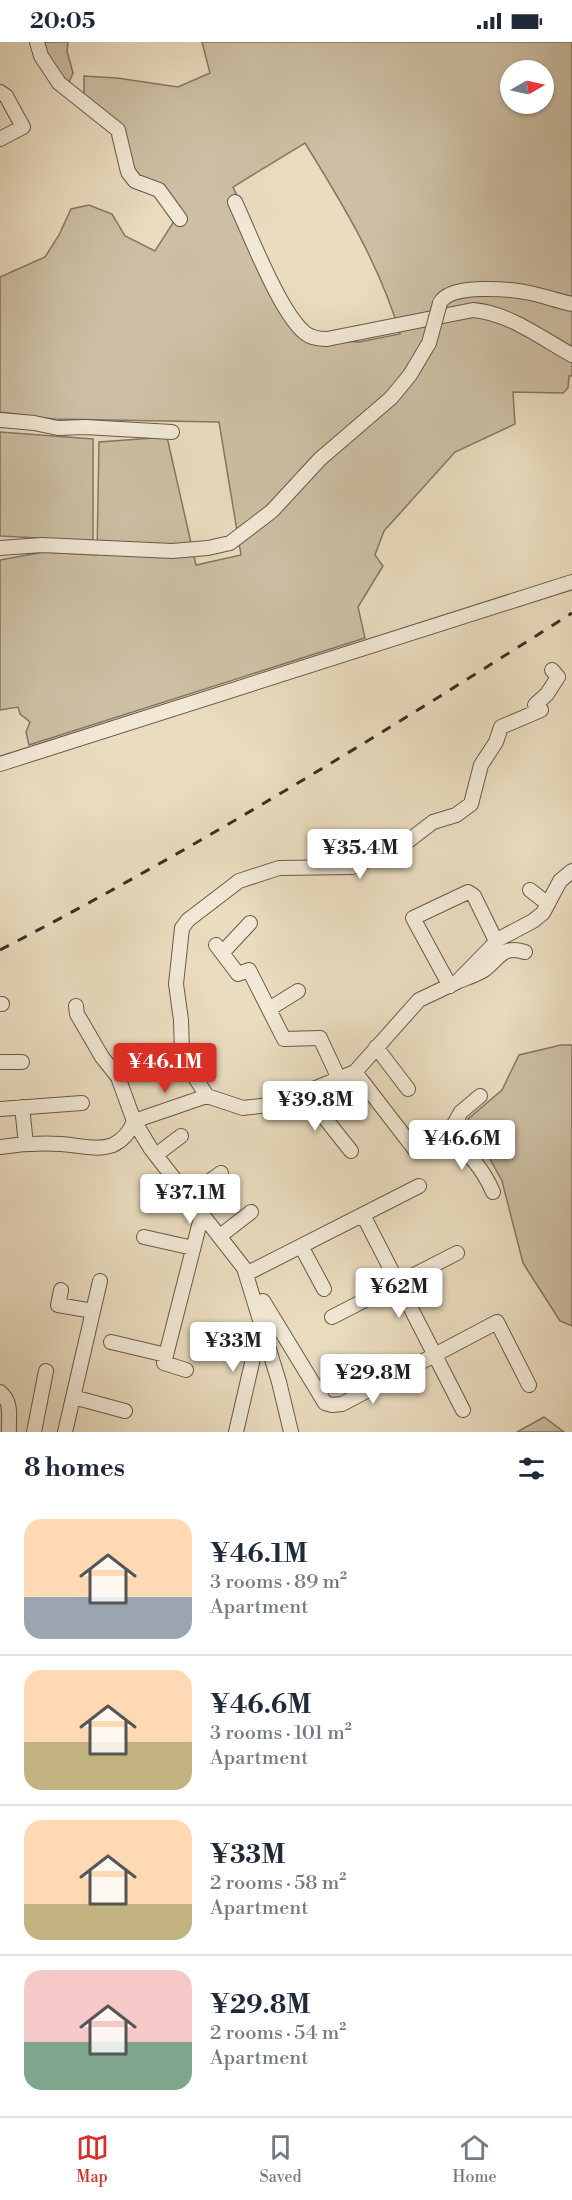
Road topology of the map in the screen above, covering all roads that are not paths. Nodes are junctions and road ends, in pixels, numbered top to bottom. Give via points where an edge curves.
1 (37, 42) edge
2 (0, 92) edge
3 (0, 139) edge
4 (235, 202) dead end
5 (180, 219) dead end
6 (572, 304) edge
7 (572, 355) edge
8 (0, 420) edge
9 (172, 432) dead end
10 (0, 548) edge
11 (572, 582) edge
12 (552, 670) dead end
13 (0, 764) edge
14 (572, 871) edge
15 (530, 890) dead end
16 (548, 904) junction
17 (250, 923) dead end
18 (496, 941) junction
19 (525, 951) dead end
20 (453, 984) junction
21 (298, 991) dead end
22 (76, 1006) dead end
23 (269, 1009) junction
24 (376, 1047) junction
25 (0, 1062) edge
26 (22, 1062) dead end
27 (356, 1072) junction
28 (339, 1078) junction
29 (408, 1089) dead end
30 (304, 1092) junction
31 (207, 1096) junction
32 (480, 1096) dead end
33 (82, 1103) dead end
34 (22, 1107) junction
35 (0, 1109) edge
36 (134, 1121) junction
37 (181, 1136) dead end
38 (449, 1137) junction
39 (26, 1144) junction
40 (0, 1147) edge
41 (351, 1151) dead end
42 (156, 1155) junction
43 (221, 1173) dead end
44 (419, 1186) dead end
45 (493, 1192) dead end
46 (188, 1197) junction
47 (251, 1212) dead end
48 (202, 1214) junction
49 (363, 1215) junction
50 (220, 1236) junction
51 (144, 1237) dead end
52 (301, 1246) junction
53 (193, 1248) junction
54 (457, 1253) dead end
55 (246, 1274) junction
56 (100, 1281) dead end
57 (398, 1283) junction
58 (324, 1289) dead end
59 (62, 1290) dead end
60 (262, 1299) junction
61 (93, 1311) junction
62 (332, 1317) dead end
63 (261, 1322) junction
64 (111, 1342) dead end
65 (166, 1355) junction
66 (435, 1355) junction
67 (186, 1370) dead end
68 (45, 1371) dead end
69 (529, 1385) dead end
70 (0, 1392) edge
71 (73, 1397) junction
72 (463, 1410) dead end
73 (125, 1411) dead end
74 (9, 1432) edge
75 (34, 1432) edge
76 (65, 1432) edge
77 (236, 1432) edge
78 (291, 1432) edge

1 - 5 street via 41,56 59,83 118,130 128,172 135,181 159,190
2 - 3 street via 22,127
4 - 7 street via 287,310 312,337 327,339 473,310 504,317
6 - 10 street, bridge via 529,292 482,289 463,290 442,298 429,343 391,398 320,459 272,511 230,543 172,550 42,545
8 - 9 street via 58,428
11 - 13 street
12 - 31 street via 558,677 536,705 541,710 501,727 481,765 471,804 456,816 433,822 403,845 352,867 279,868 239,880 188,920 182,928 176,984 182,1052
14 - 16 street via 560,881
15 - 16 street
16 - 18 street via 543,914
17 - 23 street via 219,949 238,974 249,970
18 - 20 street
18 - 20 street via 474,896 468,892 413,918
19 - 20 street via 504,951 482,972
20 - 24 street via 419,1000
21 - 23 street
22 - 36 street via 102,1057 118,1077
23 - 28 street via 284,1039 320,1038
24 - 27 street
24 - 29 street
25 - 26 street
27 - 28 street
27 - 38 street via 416,1151
28 - 30 street
30 - 31 street via 277,1104 243,1108
30 - 41 street
31 - 36 street
32 - 38 street via 461,1112
33 - 34 street
34 - 35 street
34 - 39 street
36 - 39 street via 129,1133 102,1147
36 - 42 street
37 - 42 street
38 - 45 street via 465,1149
39 - 40 street
42 - 46 street
43 - 46 street
44 - 49 street
46 - 48 street
47 - 50 street
48 - 50 street
48 - 53 street
49 - 52 street
49 - 57 street
50 - 55 street
51 - 53 street
52 - 55 street
52 - 58 street
53 - 65 street
54 - 57 street
55 - 60 street
56 - 61 street
57 - 62 street
57 - 66 street
59 - 61 street via 56,1309
60 - 63 street
60 - 66 street via 325,1402 332,1405 342,1404
61 - 71 street
63 - 77 street
63 - 78 street
64 - 65 street
65 - 67 street via 164,1363
66 - 69 street via 497,1322
66 - 72 street
68 - 75 street
70 - 74 street via 10,1409
71 - 73 street
71 - 76 street

